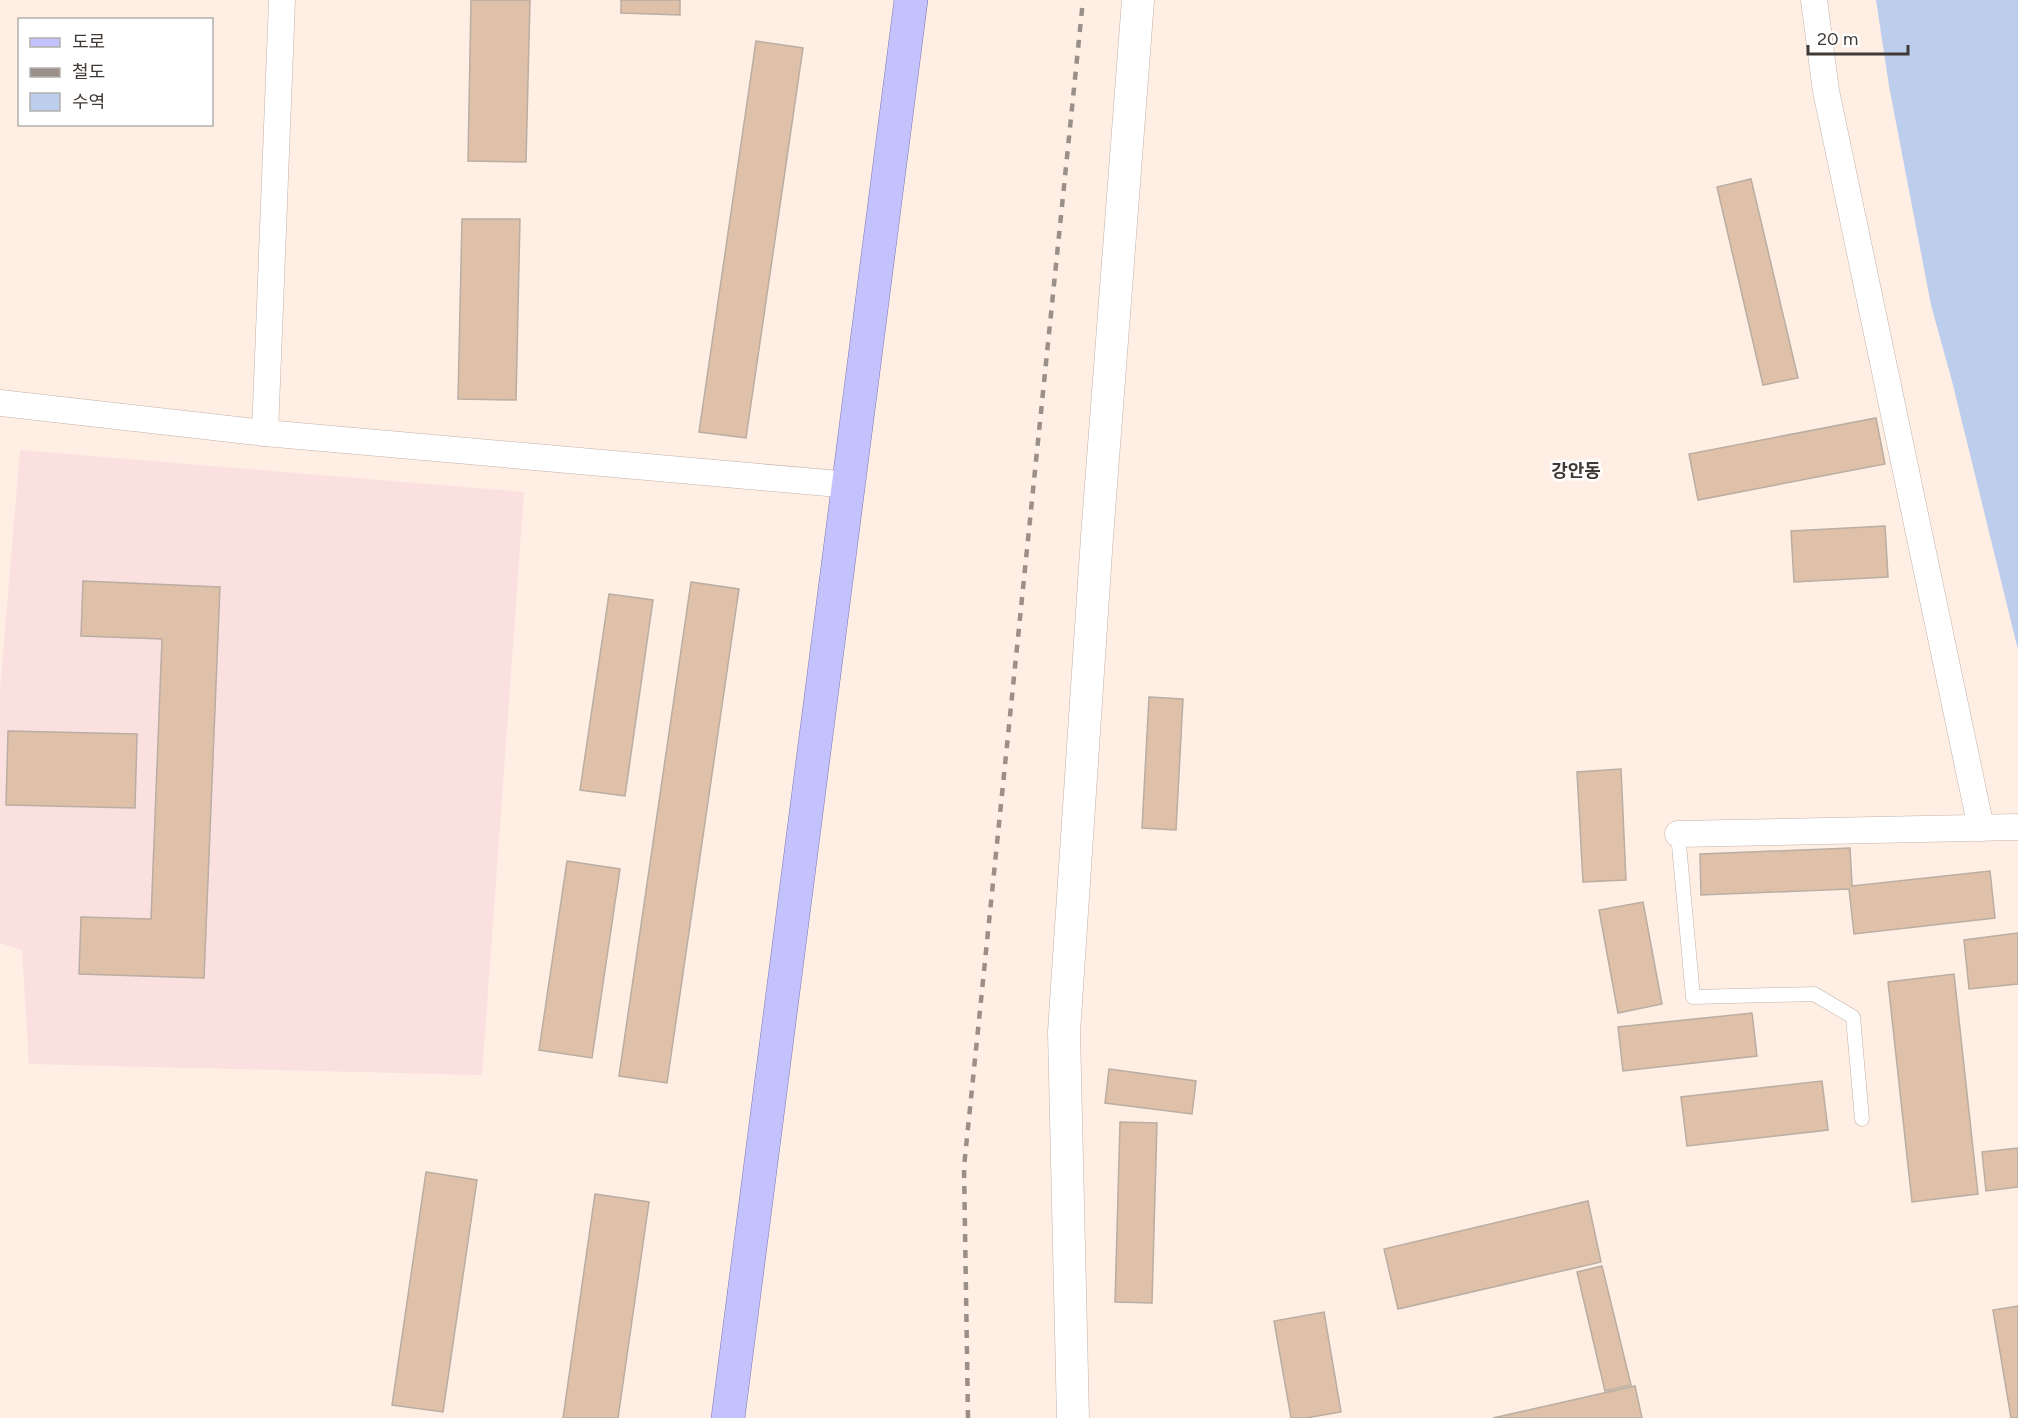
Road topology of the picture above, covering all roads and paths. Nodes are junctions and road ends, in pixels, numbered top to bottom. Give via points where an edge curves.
1 (282, 0) edge
2 (911, 0) edge
3 (1138, 0) edge
4 (1814, 0) edge
5 (0, 403) edge
6 (265, 433) junction
7 (850, 485) junction
8 (2018, 827) edge
9 (1981, 828) junction
10 (1678, 834) joint
11 (1862, 1119) dead end
12 (728, 1418) edge
13 (1073, 1418) edge

1 - 6 street
2 - 7 main road
3 - 13 street via 1064,1032
4 - 9 street via 1826,91
5 - 6 street
6 - 7 street
7 - 12 main road
8 - 9 street
9 - 10 street
10 - 11 lane via 1694,997 1814,994 1853,1017

